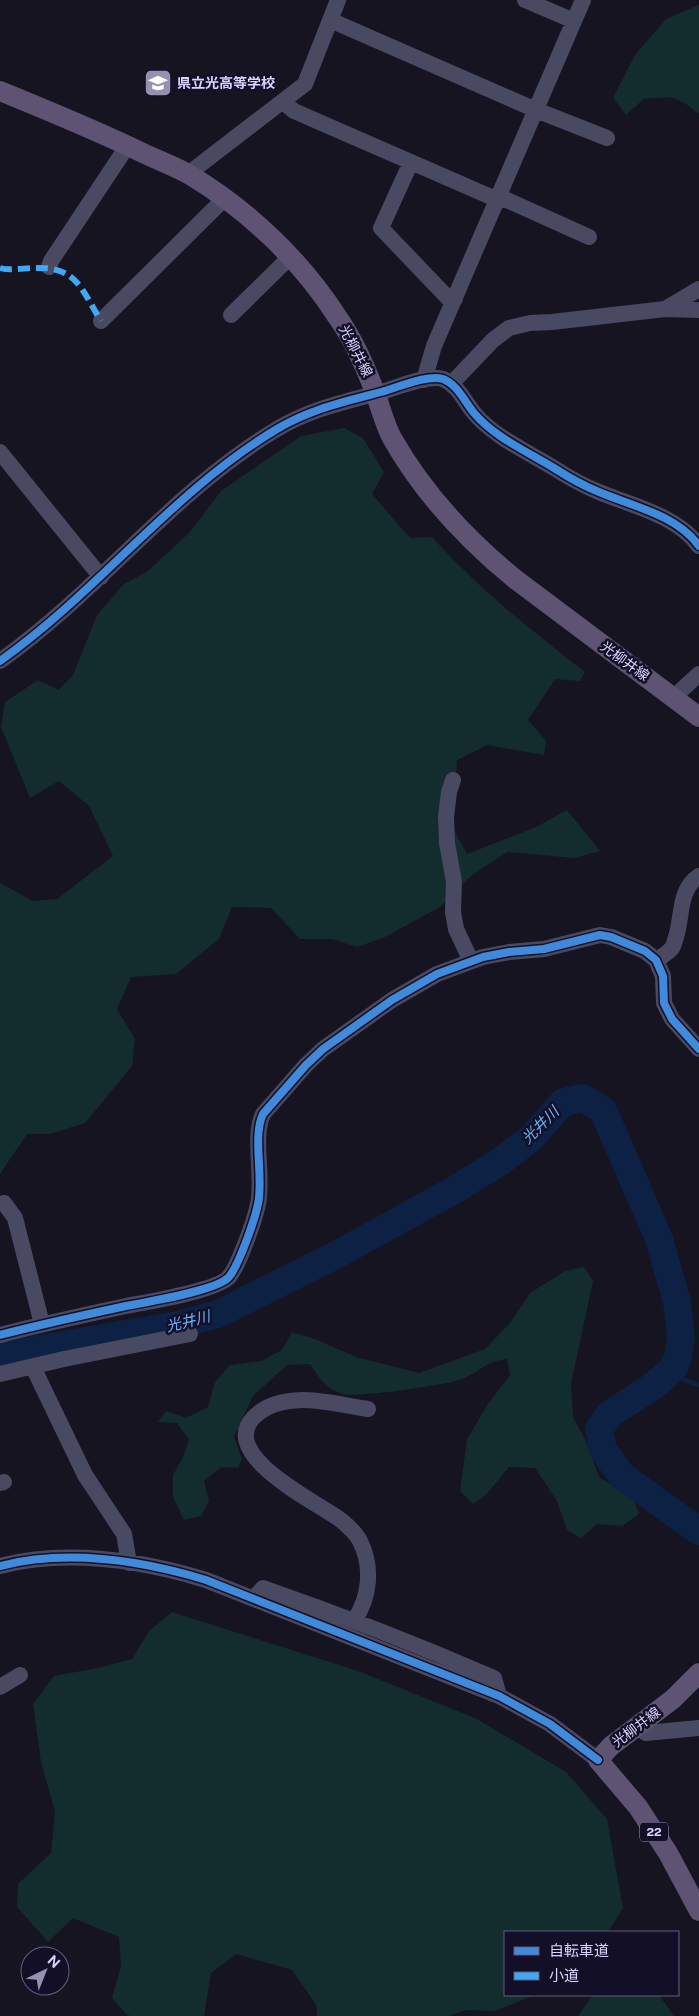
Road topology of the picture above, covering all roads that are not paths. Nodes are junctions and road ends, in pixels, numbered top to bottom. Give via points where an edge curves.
1 (338, 0) edge
2 (524, 0) edge
3 (583, 0) edge
4 (330, 20) junction
5 (574, 21) junction
6 (0, 91) edge
7 (283, 102) junction
8 (536, 110) junction
9 (607, 138) dead end
10 (128, 145) junction
11 (411, 162) junction
12 (188, 174) junction
13 (225, 198) junction
14 (498, 200) junction
15 (589, 237) dead end
16 (290, 257) junction
17 (49, 267) dead end
18 (699, 289) edge
19 (455, 299) junction
20 (665, 309) junction
21 (699, 310) edge
22 (231, 315) dead end
23 (101, 321) dead end
24 (424, 380) junction
25 (452, 383) junction
26 (376, 393) junction
27 (0, 452) edge
28 (699, 546) edge
29 (101, 577) junction
30 (0, 660) edge
31 (699, 674) edge
32 (674, 697) junction
33 (699, 717) edge
34 (453, 780) dead end
35 (699, 876) edge
36 (656, 960) junction
37 (471, 961) junction
38 (699, 1049) edge
39 (4, 1203) dead end
40 (42, 1324) junction
41 (190, 1334) dead end
42 (0, 1335) edge
43 (33, 1367) junction
44 (0, 1374) edge
45 (368, 1409) dead end
46 (129, 1563) junction
47 (0, 1566) edge
48 (254, 1598) junction
49 (354, 1621) junction
50 (699, 1673) edge
51 (20, 1675) dead end
52 (0, 1687) edge
53 (499, 1696) junction
54 (637, 1727) junction
55 (699, 1728) edge
56 (598, 1760) junction
57 (699, 1911) edge

1 - 4 street
2 - 5 street
3 - 5 street
4 - 7 street via 304,84
4 - 8 street
5 - 8 street
6 - 10 main road, 光柳井線
7 - 11 street via 294,111
7 - 12 street
8 - 9 street
8 - 14 street
10 - 12 main road, 光柳井線
10 - 17 street
11 - 14 street
11 - 19 street via 381,228 447,297
12 - 13 main road, 光柳井線
13 - 16 main road, 光柳井線
13 - 23 street
14 - 15 street via 507,200
14 - 19 street
16 - 22 street
16 - 26 main road, 光柳井線 via 338,318 362,357
18 - 20 street
19 - 24 street via 434,346
20 - 21 street
20 - 25 street via 509,328
24 - 25 street via 440,378
24 - 26 street
25 - 28 street via 493,430 563,474 663,517 684,530
26 - 29 street via 311,412 254,444 209,476
26 - 32 main road, 光柳井線 via 391,436 447,516 515,579
27 - 29 street
29 - 30 street
31 - 32 street
32 - 33 main road, 光柳井線
34 - 37 street via 446,817 454,882 453,912 456,929
35 - 36 street via 686,889 672,948
36 - 37 street via 645,951 600,935 544,949 509,952
36 - 38 street via 663,976 664,1003 672,1019
37 - 40 street via 438,974 392,1000 323,1049 264,1114 259,1124 258,1204 228,1278 186,1293
39 - 40 street via 15,1218
40 - 42 street
41 - 43 street
43 - 44 street
43 - 46 street via 85,1475 124,1534
45 - 49 street via 291,1401 260,1411 251,1421 247,1434 249,1447 260,1464 285,1485 343,1522 359,1540 368,1562 368,1588
46 - 47 street via 60,1558
46 - 48 street via 172,1570
48 - 49 street via 263,1588
48 - 53 street
49 - 53 street via 494,1678
50 - 54 main road, 光柳井線 via 673,1700
51 - 52 street
53 - 56 street via 550,1724
54 - 55 street via 646,1733
54 - 56 main road, 光柳井線
56 - 57 main road, 22 via 638,1807 668,1853

